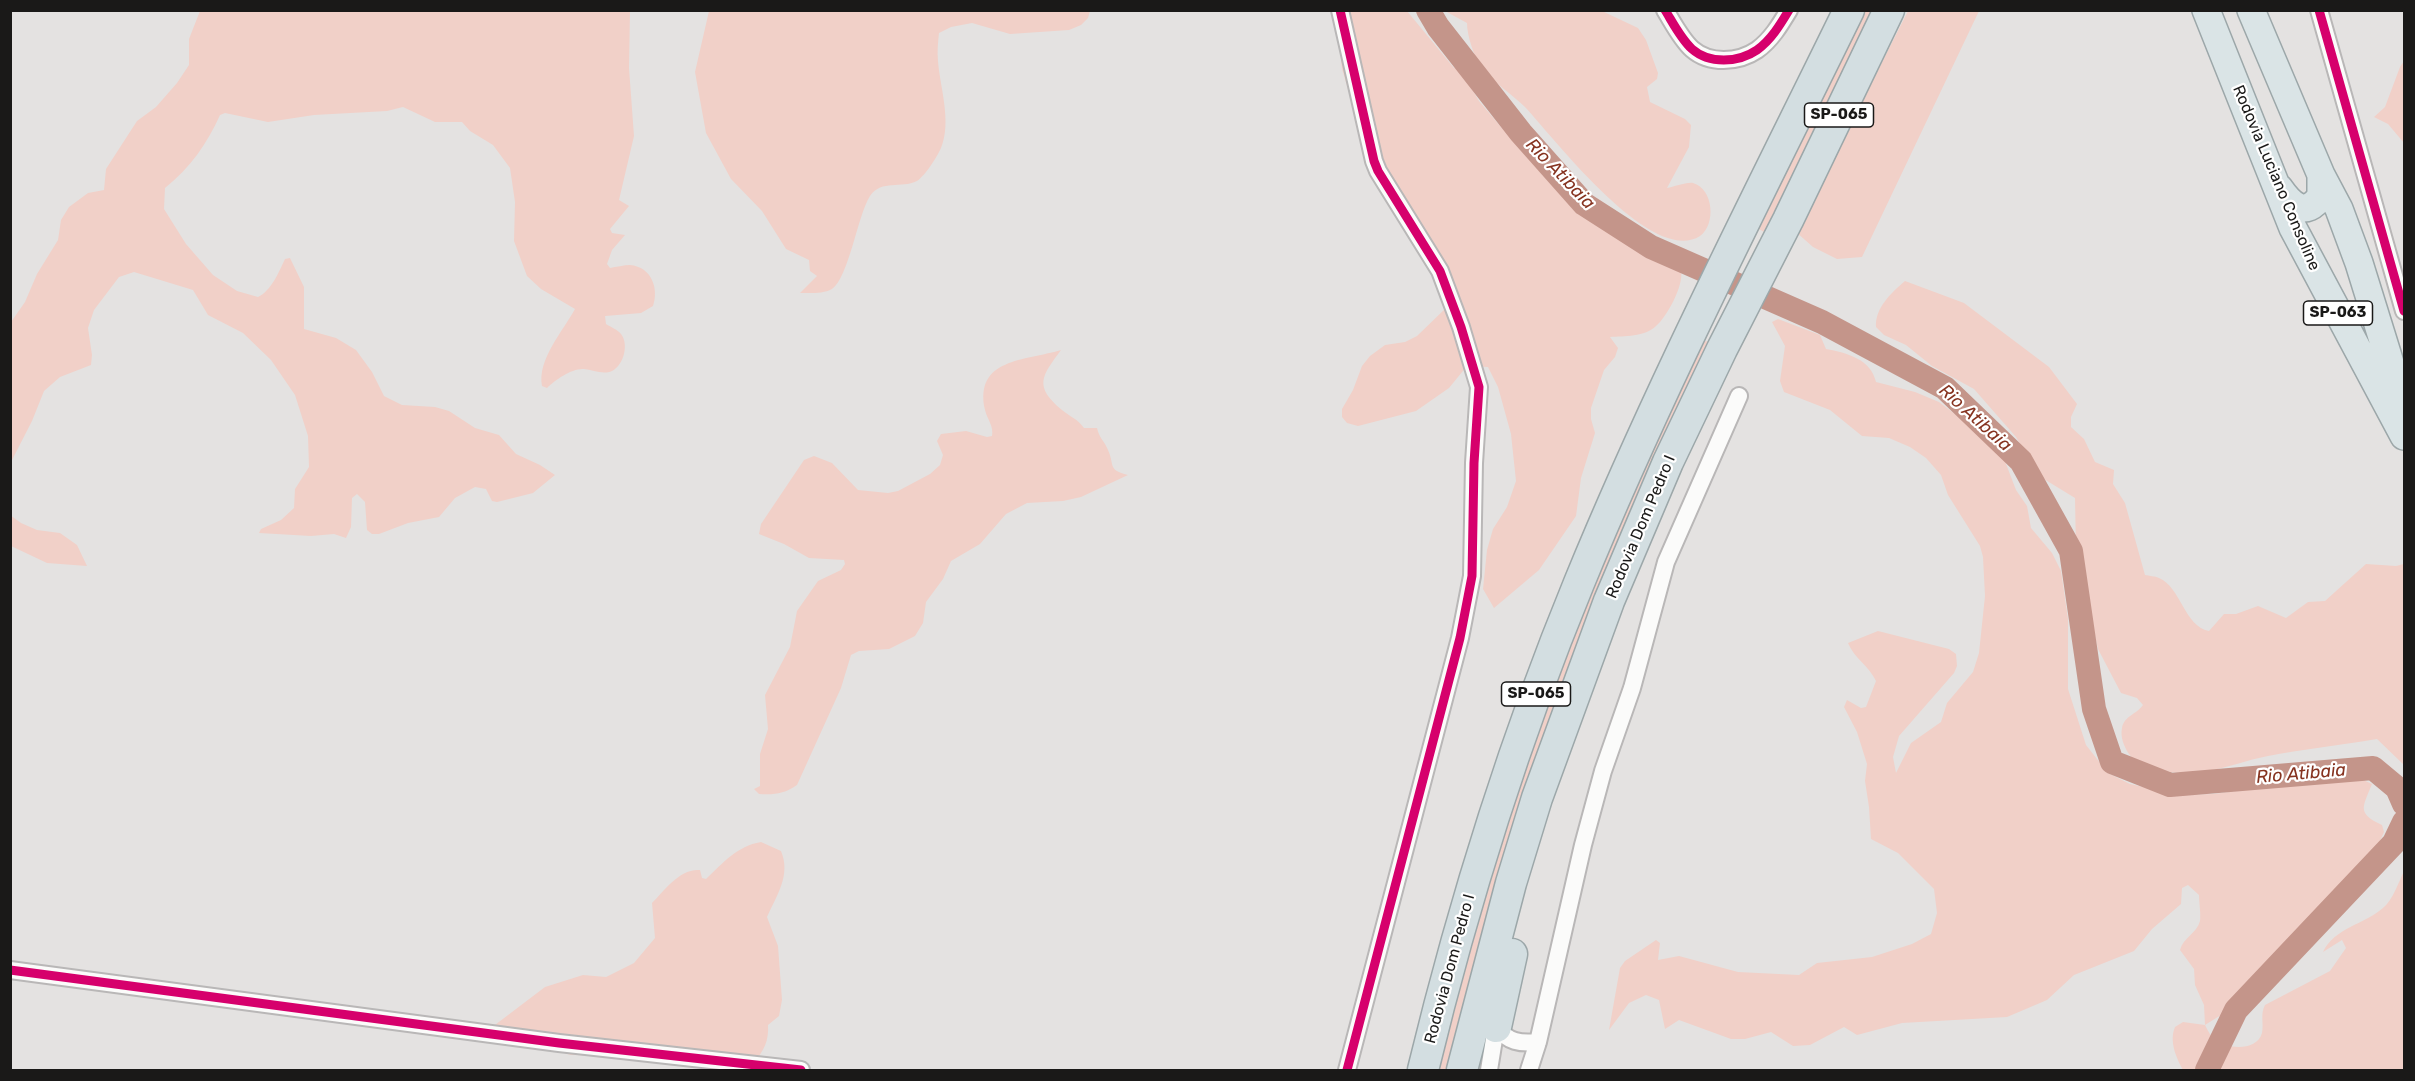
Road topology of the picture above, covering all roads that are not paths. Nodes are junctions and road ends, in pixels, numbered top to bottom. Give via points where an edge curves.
1 (1340, 10) edge
2 (1665, 10) edge
3 (1789, 10) edge
4 (1831, 10) edge
5 (1849, 10) edge
6 (1889, 10) edge
7 (2206, 10) edge
8 (2251, 10) edge
9 (2319, 10) edge
10 (1802, 106) junction
11 (2321, 175) junction
12 (2278, 187) junction
13 (2404, 311) edge
14 (1739, 396) dead end
15 (2404, 408) edge
16 (2404, 436) edge
17 (1578, 684) junction
18 (10, 970) edge
19 (1438, 1007) junction
20 (1496, 1027) junction
21 (1538, 1042) junction
22 (801, 1071) edge
23 (1347, 1071) edge
24 (1407, 1071) edge
25 (1423, 1071) edge
26 (1462, 1071) edge
27 (1489, 1071) edge
28 (1529, 1071) edge

1 - 23 street via 1374,161 1440,271 1479,387 1472,576 1457,649
2 - 3 street via 1690,47 1711,60 1722,60 1757,50 1777,31
4 - 10 highway
5 - 10 highway, Rodovia Dom Pedro I / SP-065
6 - 17 highway, Rodovia Dom Pedro I / SP-065 via 1722,349 1636,536
7 - 12 highway, Rodovia Luciano Consoline / SP-063
8 - 11 highway, SP-063
9 - 13 street
10 - 19 highway, Rodovia Dom Pedro I / SP-065 via 1690,332 1578,585 1524,724
11 - 12 highway via 2321,196 2304,208 2294,205
11 - 15 highway, SP-063 via 2359,263
12 - 16 highway, Rodovia Luciano Consoline / SP-063 via 2315,272
14 - 21 street via 1666,562 1583,845
17 - 20 highway
17 - 26 highway, Rodovia Dom Pedro I / SP-065 via 1511,883
18 - 22 street
19 - 24 highway
19 - 25 highway, Rodovia Dom Pedro I / SP-065
20 - 21 street via 1515,1042
20 - 27 street
21 - 28 street

